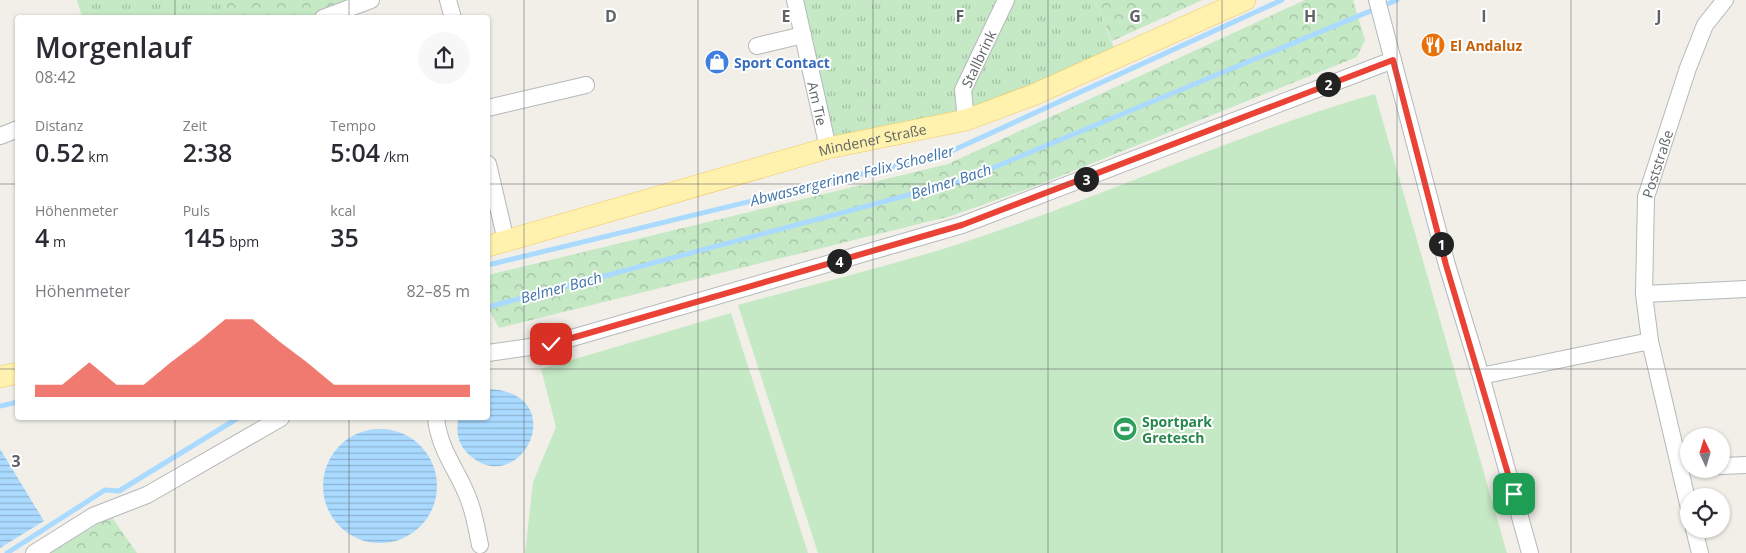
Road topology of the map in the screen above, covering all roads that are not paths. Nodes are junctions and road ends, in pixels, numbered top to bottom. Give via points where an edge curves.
1 (371, 0) edge
2 (448, 0) edge
3 (795, 0) edge
4 (1006, 0) edge
5 (1246, 0) edge
6 (1378, 0) edge
7 (1726, 0) edge
8 (331, 15) edge
9 (452, 15) edge
10 (803, 35) junction
11 (757, 46) dead end
12 (1393, 60) junction
13 (586, 85) dead end
14 (490, 108) edge
15 (966, 120) junction
16 (15, 130) edge
17 (0, 136) edge
18 (828, 148) junction
19 (490, 182) edge
20 (497, 243) edge
21 (1746, 289) edge
22 (1644, 294) junction
23 (1650, 341) junction
24 (490, 353) edge
25 (15, 374) edge
26 (1481, 376) junction
27 (0, 377) edge
28 (278, 420) edge
29 (436, 420) edge
30 (1680, 453) edge
31 (1746, 465) edge
32 (1730, 466) edge
33 (1696, 538) edge
34 (480, 545) dead end
35 (34, 553) edge
36 (1530, 553) edge
37 (1700, 553) edge

1 - 8 street
2 - 9 street
3 - 10 street, Am Tie
4 - 15 street, Stallbrink via 963,90
5 - 15 main road, Mindener Straße via 1033,95
6 - 12 street
7 - 22 street, Poststraße via 1705,25 1646,197
10 - 11 street
10 - 18 street, Am Tie
12 - 24 street via 962,225 551,344
12 - 26 street via 1446,265
13 - 14 street
15 - 18 main road, Mindener Straße
16 - 17 street
18 - 20 main road, Mindener Straße
19 - 20 street
21 - 22 street
22 - 23 street, Poststraße
23 - 26 street
23 - 30 street, Poststraße
25 - 27 main road
26 - 36 street
28 - 35 street via 147,495 93,516
29 - 34 street via 447,459 470,502
31 - 32 street
33 - 37 street

